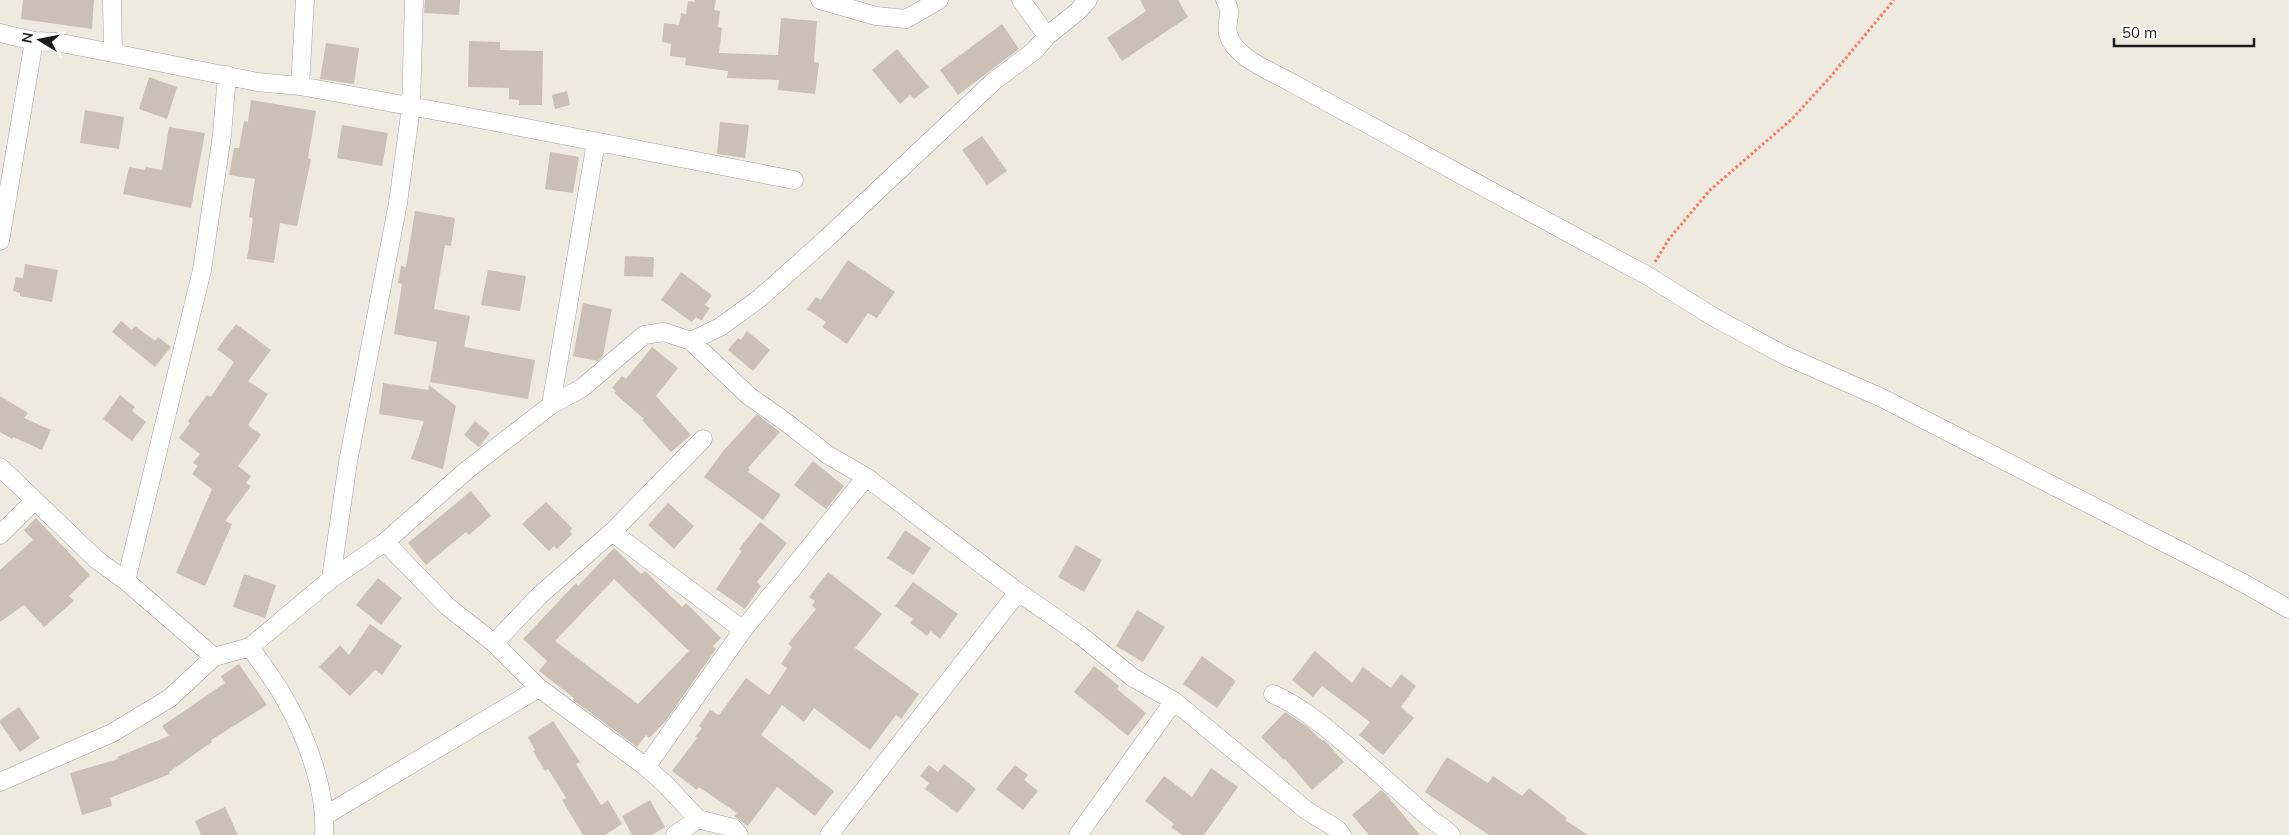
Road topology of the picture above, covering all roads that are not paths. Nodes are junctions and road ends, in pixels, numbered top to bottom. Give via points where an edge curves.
1 (112, 0) edge
2 (305, 0) edge
3 (414, 0) edge
4 (820, 0) edge
5 (939, 0) edge
6 (1021, 0) edge
7 (1088, 0) edge
8 (1232, 3) edge
9 (0, 33) edge
10 (1047, 36) junction
11 (34, 41) junction
12 (113, 53) junction
13 (227, 75) junction
14 (300, 86) junction
15 (410, 107) junction
16 (596, 142) junction
17 (794, 180) dead end
18 (1, 232) edge
19 (691, 341) junction
20 (551, 405) junction
21 (703, 440) dead end
22 (0, 467) edge
23 (866, 477) junction
24 (34, 501) junction
25 (612, 532) junction
26 (0, 534) edge
27 (385, 542) junction
28 (331, 579) junction
29 (126, 581) junction
30 (1018, 592) junction
31 (2289, 609) edge
32 (744, 630) junction
33 (494, 643) junction
34 (250, 647) junction
35 (214, 657) junction
36 (539, 688) junction
37 (1274, 694) dead end
38 (1174, 701) junction
39 (646, 767) junction
40 (0, 782) edge
41 (326, 815) junction
42 (698, 819) junction
43 (324, 835) edge
44 (675, 835) edge
45 (738, 835) edge
46 (829, 835) edge
47 (1078, 835) edge
48 (1342, 835) edge
49 (1452, 835) edge

1 - 12 street
2 - 14 street
3 - 15 street
4 - 5 street via 876,16 906,18
6 - 10 street
7 - 10 street
8 - 31 street via 1228,33 1240,53 1292,83 1646,275 1784,355 1890,402
9 - 11 street
10 - 19 street via 760,298 720,327
11 - 12 street
11 - 18 street
12 - 13 street
13 - 14 street
13 - 29 street via 222,135 202,270
14 - 15 street
15 - 16 street
15 - 28 street via 398,203 348,462
16 - 17 street
16 - 20 street
19 - 20 street via 664,332 644,335 582,388
19 - 23 street via 749,396 788,422 828,455
20 - 27 street via 467,470
21 - 25 street
22 - 24 street
23 - 30 street
23 - 32 street
24 - 26 street
24 - 29 street via 97,560
25 - 32 street
25 - 33 street via 540,595
27 - 28 street
27 - 33 street via 448,607
28 - 34 street
29 - 35 street
30 - 38 street via 1080,635 1132,677
30 - 46 street
32 - 39 street
33 - 36 street
34 - 35 street
34 - 41 street via 297,720
35 - 40 street via 170,698 112,733
36 - 39 street
36 - 41 street
37 - 49 street via 1320,722
38 - 47 street
38 - 48 street via 1306,810
39 - 42 street
41 - 43 street
42 - 44 street
42 - 45 street via 733,828

